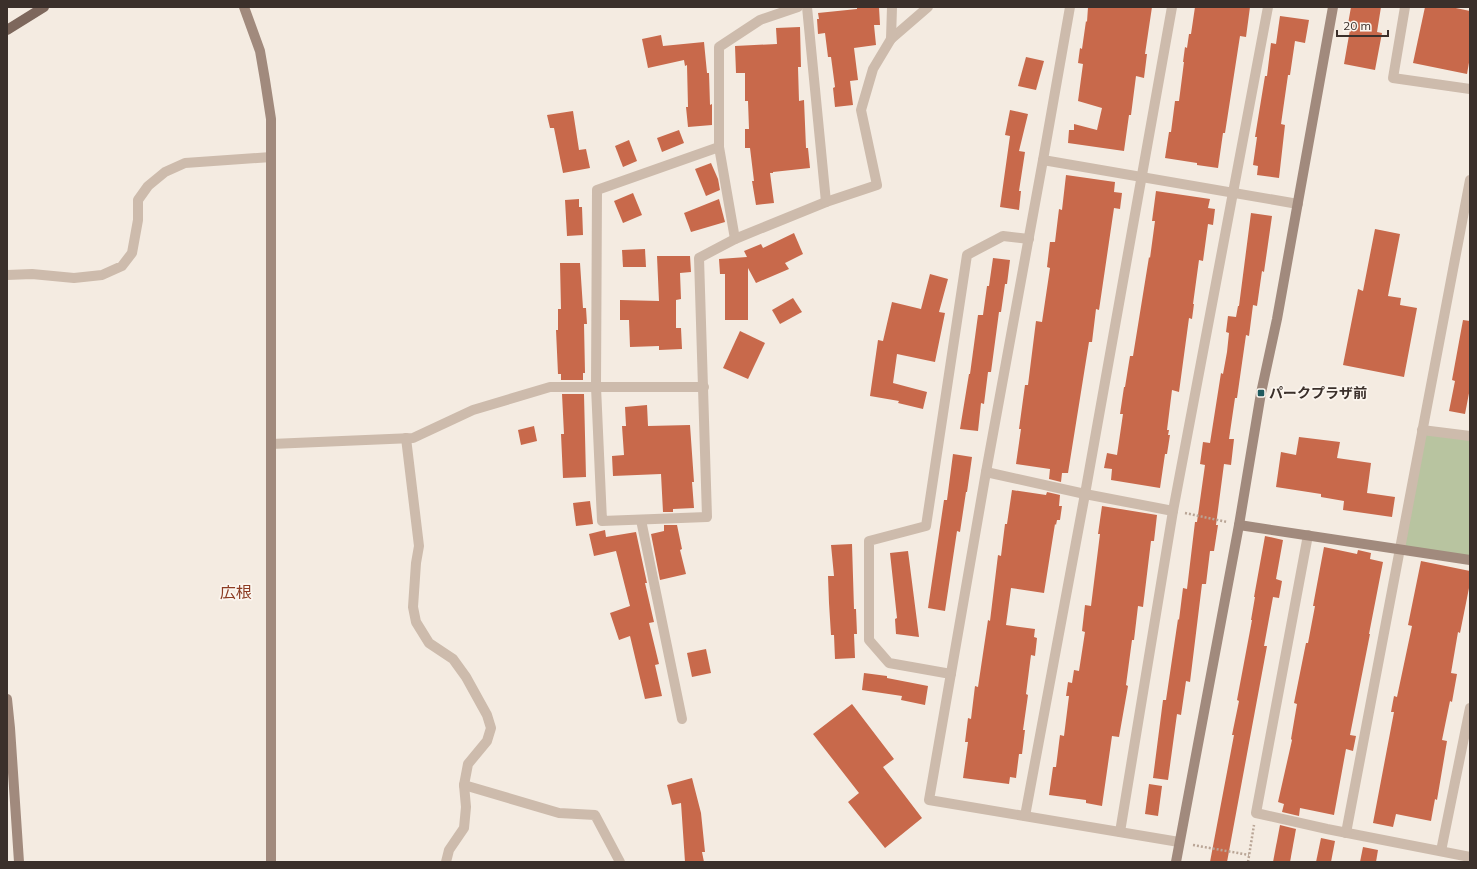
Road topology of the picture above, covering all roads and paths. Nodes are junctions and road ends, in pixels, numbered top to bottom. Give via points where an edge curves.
1 (44, 7) edge
2 (244, 7) edge
3 (798, 7) edge
4 (807, 7) edge
5 (892, 7) edge
6 (928, 7) edge
7 (1070, 7) edge
8 (1172, 7) edge
9 (1268, 7) edge
10 (1333, 7) edge
11 (1405, 7) edge
12 (7, 30) edge
13 (891, 39) junction
14 (1470, 89) edge
15 (719, 147) junction
16 (271, 157) junction
17 (1044, 160) junction
18 (1141, 177) junction
19 (1470, 180) edge
20 (1233, 193) junction
21 (826, 202) junction
22 (1298, 204) junction
23 (735, 239) junction
24 (1029, 239) junction
25 (7, 275) edge
26 (596, 387) junction
27 (704, 387) junction
28 (1422, 430) junction
29 (1470, 436) edge
30 (406, 438) junction
31 (271, 444) junction
32 (986, 472) junction
33 (1085, 494) junction
34 (1173, 511) junction
35 (641, 520) junction
36 (1240, 525) junction
37 (1308, 535) junction
38 (1400, 549) junction
39 (1470, 560) edge
40 (951, 674) junction
41 (7, 699) edge
42 (1470, 708) edge
43 (682, 719) dead end
44 (464, 785) junction
45 (1256, 814) junction
46 (1025, 816) junction
47 (1120, 832) junction
48 (1346, 833) junction
49 (1179, 842) junction
50 (1441, 851) junction
51 (1249, 855) junction
52 (1470, 857) edge
53 (19, 862) edge
54 (271, 862) edge
55 (446, 862) edge
56 (620, 862) edge
57 (1176, 862) edge
58 (1248, 862) edge

1 - 12 main road
2 - 16 street via 260,51 266,80 271,119
3 - 15 street via 760,20 719,47
4 - 21 street
5 - 13 street
6 - 13 street
7 - 17 street
8 - 18 street
9 - 20 street
10 - 22 street
11 - 14 street via 1393,78
13 - 21 street via 873,69 861,110 877,185
15 - 23 street
15 - 26 street via 597,190
16 - 25 street via 185,164 165,172 148,186 138,200 138,220 132,253 122,266 102,275 74,278 32,274
16 - 31 street
17 - 18 street
17 - 24 street
18 - 20 street
18 - 33 street
19 - 28 street
20 - 22 street
20 - 34 street
21 - 23 street
22 - 36 street via 1261,393
23 - 27 street via 699,258
24 - 32 street
24 - 40 street via 1003,236 967,254 926,526 869,541 869,640 889,663
26 - 27 street
26 - 30 street via 550,387 473,410 413,438
26 - 35 street via 602,521
27 - 35 street via 707,517
28 - 29 street
28 - 38 street
30 - 31 street
30 - 44 street via 419,546 413,607 416,622 429,643 453,659 466,677 487,715 491,728 487,741 468,764
31 - 54 street
32 - 33 street
32 - 40 street
33 - 34 street
33 - 46 street
34 - 36 path
34 - 47 street
35 - 43 street
36 - 37 street
36 - 49 street
37 - 38 street
37 - 45 street
38 - 39 street
38 - 48 street
40 - 46 street via 929,800
41 - 53 street
42 - 50 street
44 - 55 street via 464,828 450,850
44 - 56 street via 559,813 595,815
45 - 48 street
45 - 51 path
46 - 47 street
47 - 49 street
48 - 50 street
49 - 51 path
49 - 57 street
50 - 52 street
51 - 58 path

